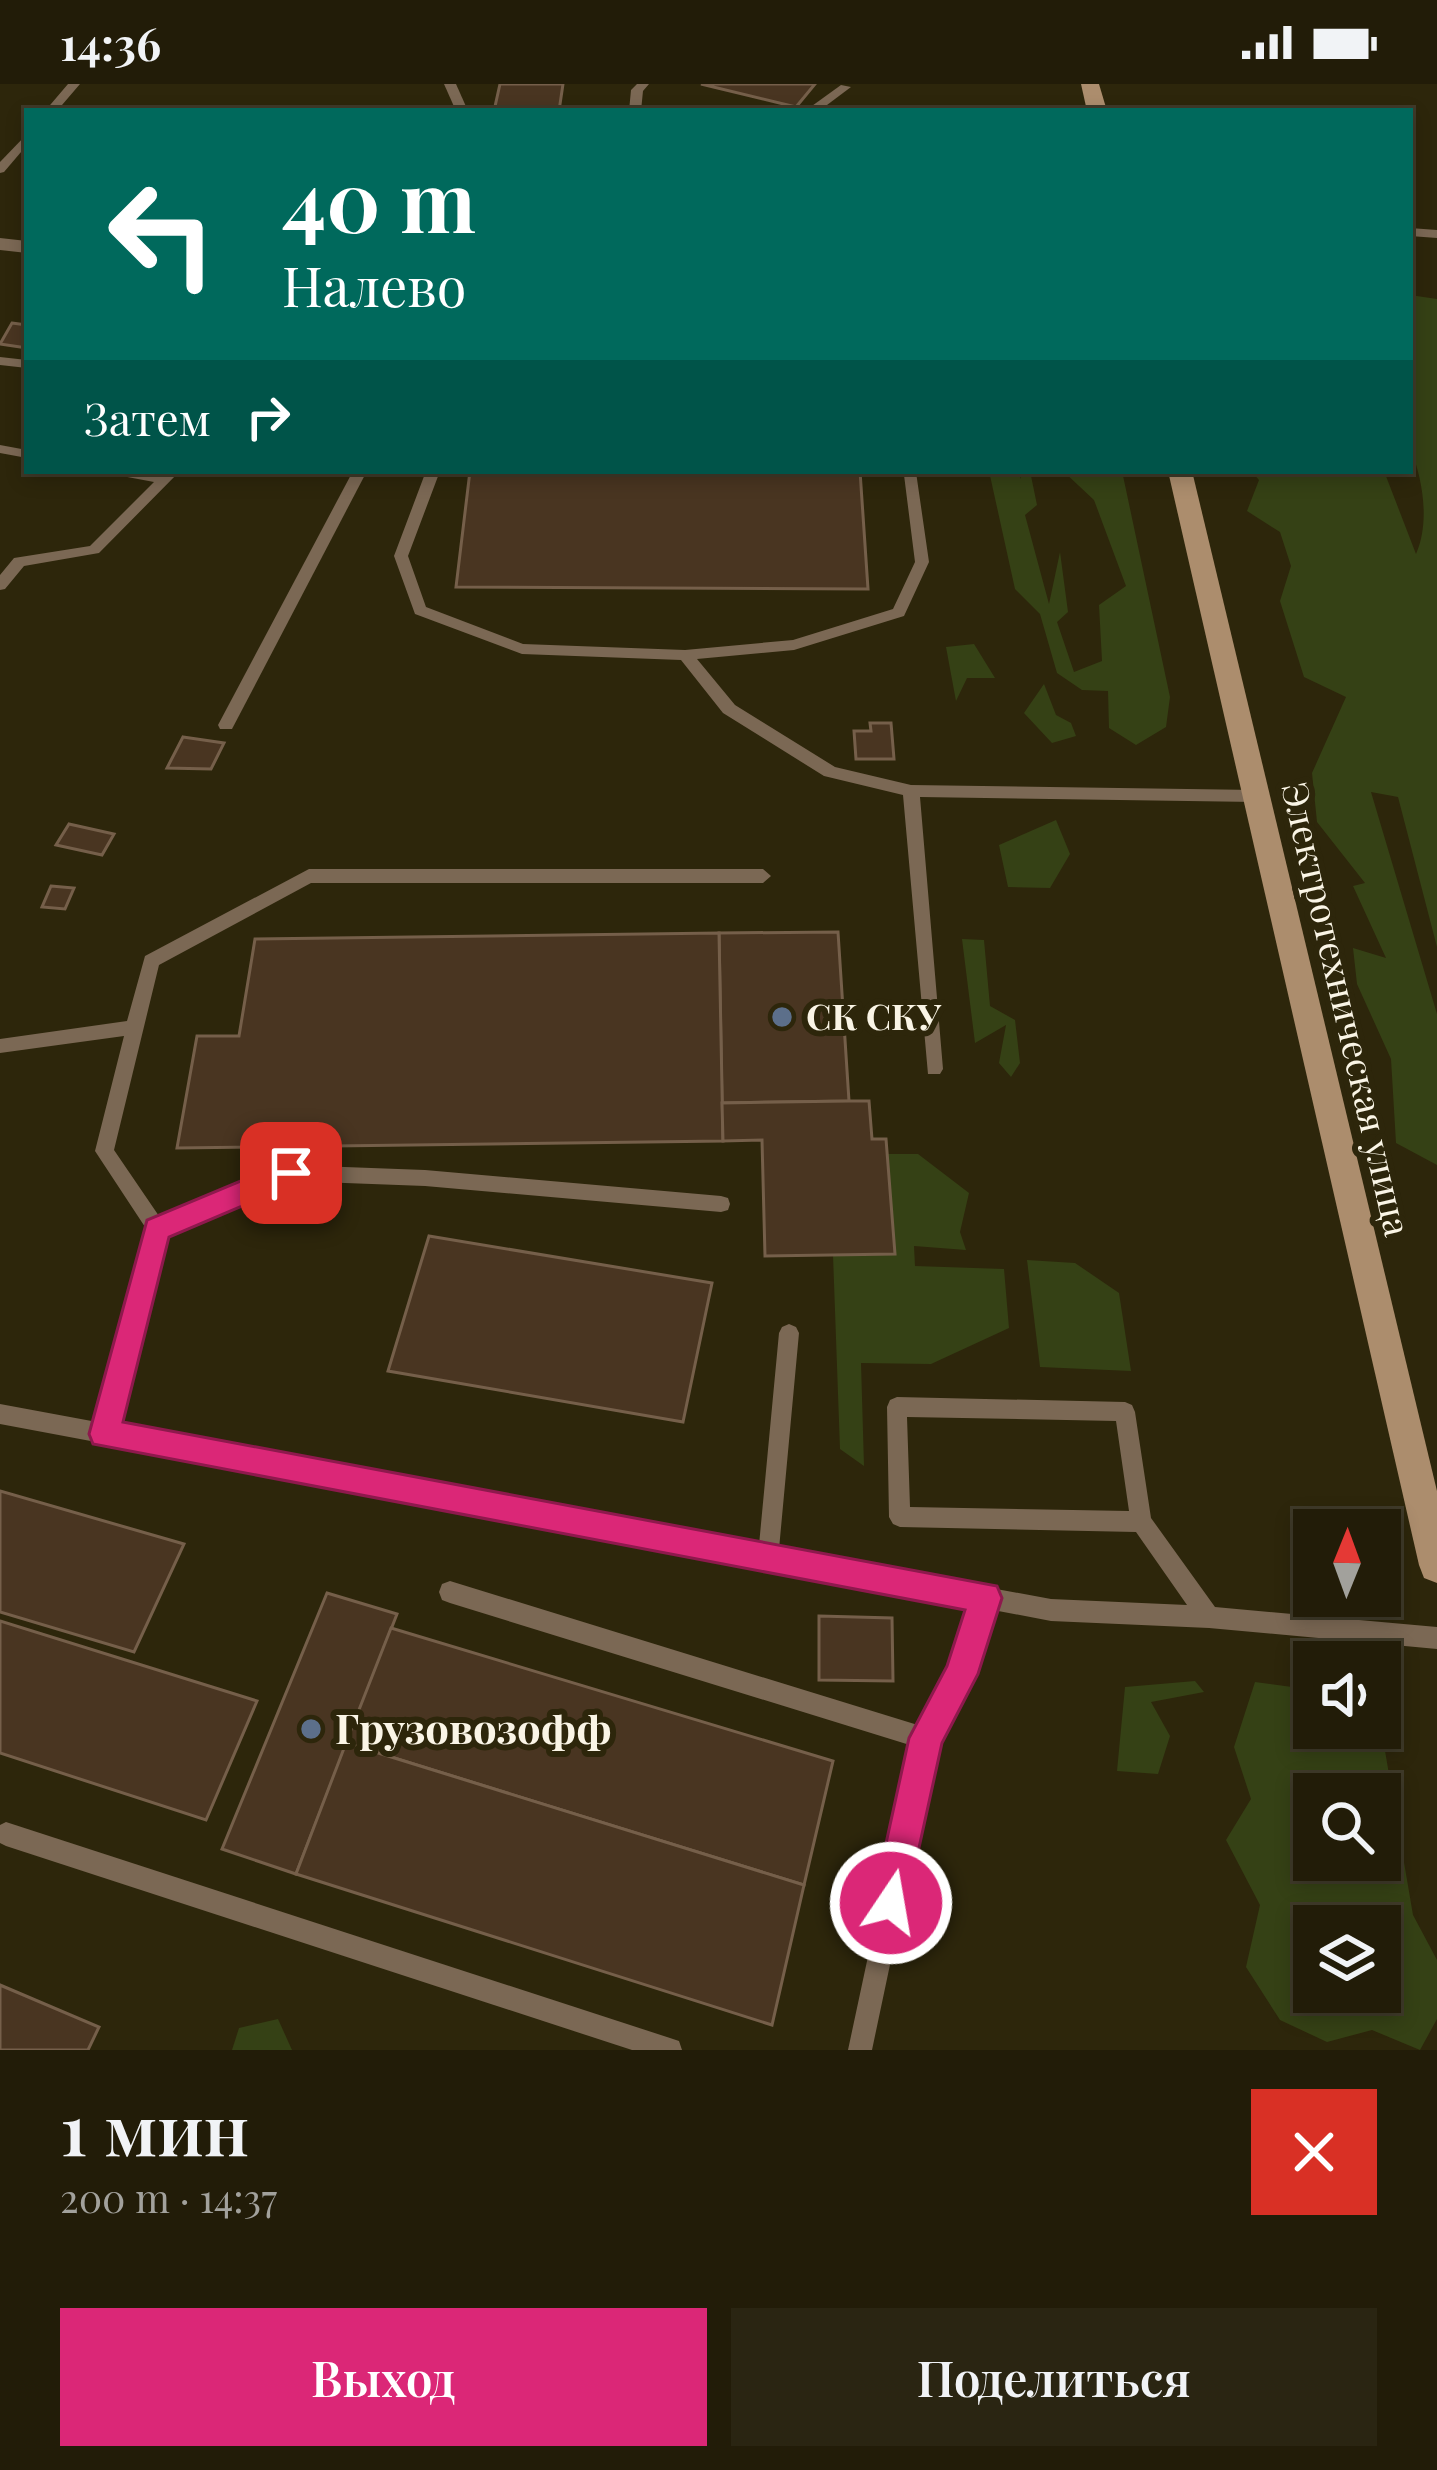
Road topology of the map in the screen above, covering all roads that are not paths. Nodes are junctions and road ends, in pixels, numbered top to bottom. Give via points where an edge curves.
1 (74, 84) edge
2 (845, 87) edge
3 (53, 108) edge
4 (815, 108) edge
5 (24, 141) edge
6 (0, 169) edge
7 (358, 474) edge
8 (433, 474) edge
9 (1181, 474) edge
10 (169, 475) edge
11 (911, 475) dead end
12 (0, 585) edge
13 (685, 655) junction
14 (226, 725) dead end
15 (911, 791) junction
16 (1256, 796) junction
17 (764, 876) dead end
18 (135, 1027) junction
19 (0, 1046) edge
20 (934, 1069) dead end
21 (721, 1204) dead end
22 (157, 1229) junction
23 (789, 1333) dead end
24 (0, 1414) edge
25 (104, 1434) junction
26 (1141, 1522) junction
27 (768, 1557) junction
28 (1437, 1565) edge
29 (450, 1592) dead end
30 (986, 1598) junction
31 (1209, 1617) junction
32 (1437, 1638) edge
33 (926, 1738) junction
34 (6, 1834) dead end
35 (670, 2050) edge
36 (860, 2050) edge

1 - 3 lane
2 - 4 lane
5 - 6 lane
7 - 14 lane
8 - 13 lane via 401,556 419,610 522,649
9 - 16 main road, Электротехническая улица
10 - 12 lane via 94,550 19,562
11 - 13 lane via 922,562 899,612 794,645
13 - 15 lane via 729,709 830,772
15 - 16 lane
15 - 20 lane
16 - 28 main road, Электротехническая улица
17 - 18 lane via 309,876 151,961
18 - 19 lane
18 - 22 lane via 104,1151
21 - 22 lane via 291,1173
22 - 25 lane
23 - 27 lane
24 - 25 lane
25 - 27 lane
26 - 26 lane via 1125,1412 897,1407 900,1517
26 - 31 lane
27 - 30 lane
29 - 33 lane
30 - 31 lane via 1051,1610
30 - 33 lane via 961,1674
31 - 32 lane
33 - 36 lane
34 - 35 lane

